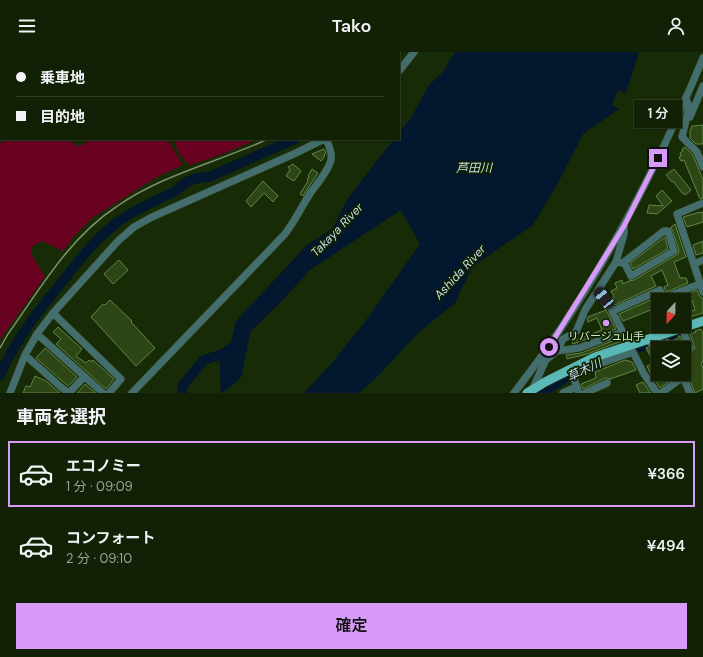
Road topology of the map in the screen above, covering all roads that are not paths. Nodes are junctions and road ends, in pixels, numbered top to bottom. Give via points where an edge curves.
1 (414, 52) edge
2 (703, 58) edge
3 (400, 70) edge
4 (703, 86) edge
5 (686, 98) junction
6 (682, 137) junction
7 (323, 140) edge
8 (326, 140) edge
9 (700, 151) edge
10 (703, 167) edge
11 (703, 204) edge
12 (624, 226) junction
13 (703, 260) edge
14 (616, 262) junction
15 (624, 262) junction
16 (694, 264) junction
17 (700, 284) junction
18 (598, 291) junction
19 (703, 292) edge
20 (613, 311) junction
21 (53, 313) junction
22 (703, 321) edge
23 (691, 325) edge
24 (623, 332) junction
25 (663, 333) edge
26 (37, 334) junction
27 (549, 347) junction
28 (632, 349) junction
29 (557, 351) junction
30 (25, 355) junction
31 (547, 359) junction
32 (572, 373) junction
33 (84, 377) junction
34 (606, 384) dead end
35 (530, 390) edge
36 (578, 390) edge
37 (61, 391) edge
38 (10, 393) edge
39 (69, 393) edge
40 (103, 393) edge
41 (109, 393) edge
42 (132, 393) edge
43 (514, 393) edge
44 (563, 393) edge
45 (585, 393) edge
46 (657, 393) edge
47 (661, 393) edge
48 (690, 393) edge

1 - 3 street
2 - 5 street
4 - 6 street
5 - 6 street via 689,106
5 - 12 street
6 - 9 street
7 - 21 street via 134,227 118,241
8 - 42 street via 329,144 331,159 328,167 285,234
9 - 10 street
11 - 16 street via 677,214
12 - 14 street
12 - 27 street
13 - 16 street
14 - 15 street
14 - 18 street
15 - 15 street via 664,231 668,231 674,251 631,276
16 - 17 street
17 - 19 street
17 - 20 street via 663,298 660,290
18 - 20 street
18 - 29 street via 585,310 576,332 563,339
20 - 24 street
21 - 26 street
21 - 41 street via 121,379
22 - 23 main road
24 - 28 street
24 - 29 street via 580,348
25 - 28 main road via 651,344
26 - 30 street
26 - 33 street
27 - 31 street
27 - 43 street
28 - 32 main road via 595,357
28 - 46 street
29 - 31 street
30 - 37 street
30 - 38 street
31 - 35 street
32 - 35 main road
32 - 36 street
33 - 39 street
33 - 40 street
34 - 45 street
36 - 44 street
37 - 39 street
47 - 48 street via 684,377

